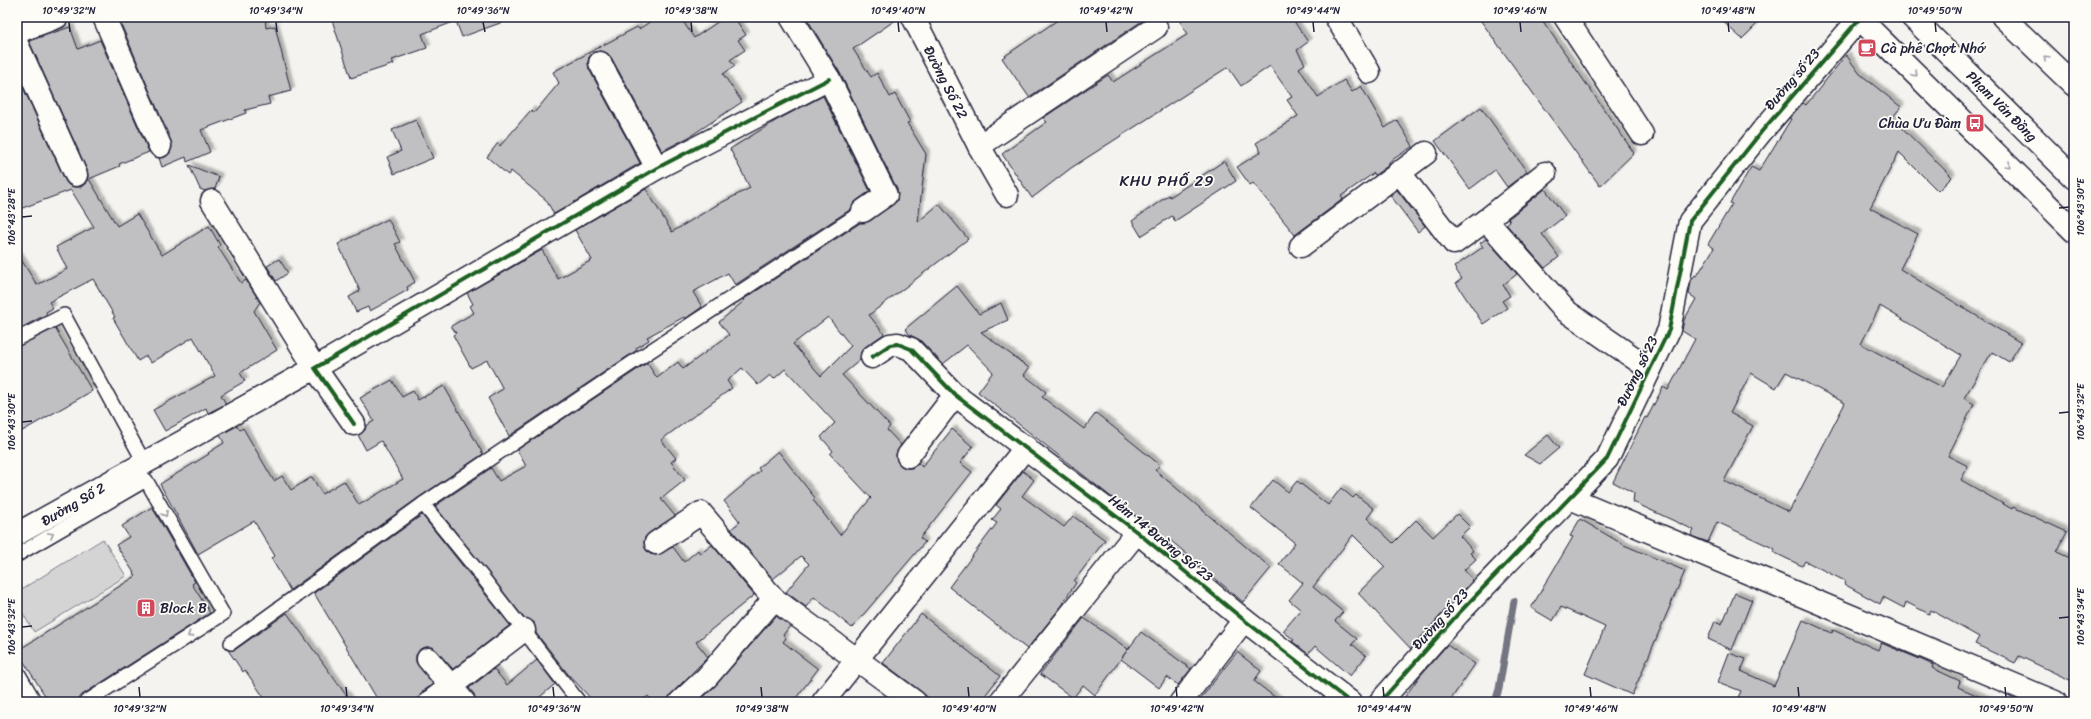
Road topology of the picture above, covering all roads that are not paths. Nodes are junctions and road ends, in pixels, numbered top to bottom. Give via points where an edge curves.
1 (57, 17) edge
2 (104, 17) edge
3 (791, 17) edge
4 (913, 17) edge
5 (1336, 17) edge
6 (1565, 17) edge
7 (1912, 17) edge
8 (2003, 17) edge
9 (1859, 18) edge
10 (1156, 27) dead end
11 (17, 32) edge
12 (17, 44) edge
13 (600, 63) dead end
14 (1369, 72) dead end
15 (829, 79) junction
16 (2074, 85) edge
17 (1642, 134) dead end
18 (160, 146) dead end
19 (979, 146) junction
20 (1426, 153) dead end
21 (657, 168) junction
22 (1399, 172) junction
23 (1545, 173) dead end
24 (76, 175) dead end
25 (2074, 178) edge
26 (1007, 195) dead end
27 (212, 201) dead end
28 (863, 211) joint
29 (1486, 220) junction
30 (2074, 231) edge
31 (1301, 246) dead end
32 (17, 340) edge
33 (872, 357) dead end
34 (315, 368) junction
35 (1650, 369) junction
36 (955, 395) junction
37 (354, 424) dead end
38 (1026, 447) junction
39 (908, 456) dead end
40 (145, 472) junction
41 (1570, 498) junction
42 (423, 504) junction
43 (1138, 532) junction
44 (17, 534) edge
45 (656, 543) dead end
46 (17, 555) edge
47 (774, 599) junction
48 (1244, 620) junction
49 (524, 630) junction
50 (230, 643) dead end
51 (428, 658) dead end
52 (856, 659) junction
53 (17, 671) edge
54 (457, 694) edge
55 (35, 702) edge
56 (86, 702) edge
57 (430, 702) edge
58 (579, 702) edge
59 (680, 702) edge
60 (823, 702) edge
61 (915, 702) edge
62 (1000, 702) edge
63 (1181, 702) edge
64 (1350, 702) edge
65 (1380, 702) edge
66 (2056, 702) edge

1 - 11 main road
2 - 18 main road
3 - 15 main road
4 - 19 main road, Đường Số 22
5 - 14 main road
6 - 17 main road
7 - 25 main road, Phạm Văn Đồng
16 -> 8 main road
9 -> 30 main road
9 - 35 main road, Đường số 23 via 1762,131 1690,221 1669,330
10 - 19 main road
12 - 24 main road
13 - 21 main road
15 - 21 main road
15 - 28 main road via 886,195
19 - 26 main road, Đường Số 22
20 - 22 main road
21 - 34 main road
22 - 29 main road via 1454,243
22 - 31 main road
23 - 29 main road
27 - 34 main road
28 - 42 lane
29 - 35 main road via 1566,311
32 - 40 lane via 64,315
33 - 36 main road, Hẻm 14 Đường Số 23 via 890,345 898,344 912,349
34 - 37 main road
34 - 40 main road
35 - 41 main road, Đường số 23 via 1607,459
36 - 38 main road, Hẻm 14 Đường Số 23
36 - 39 main road
38 - 43 main road, Hẻm 14 Đường Số 23
38 - 52 main road
40 - 44 main road
46 -> 40 lane, Đường Số 2
40 -> 56 lane via 223,614
41 - 65 main road, Đường số 23 via 1458,614
41 - 66 main road
42 - 49 lane
42 - 50 lane
43 - 48 main road, Hẻm 14 Đường Số 23
43 - 62 main road
45 - 47 main road via 701,513
47 - 52 main road
47 - 59 main road via 707,677
48 - 63 main road
48 - 64 main road, Hẻm 14 Đường Số 23
49 - 54 main road
49 - 58 lane
51 - 54 main road
52 - 60 main road
52 - 61 main road
53 - 55 lane
54 - 57 main road

